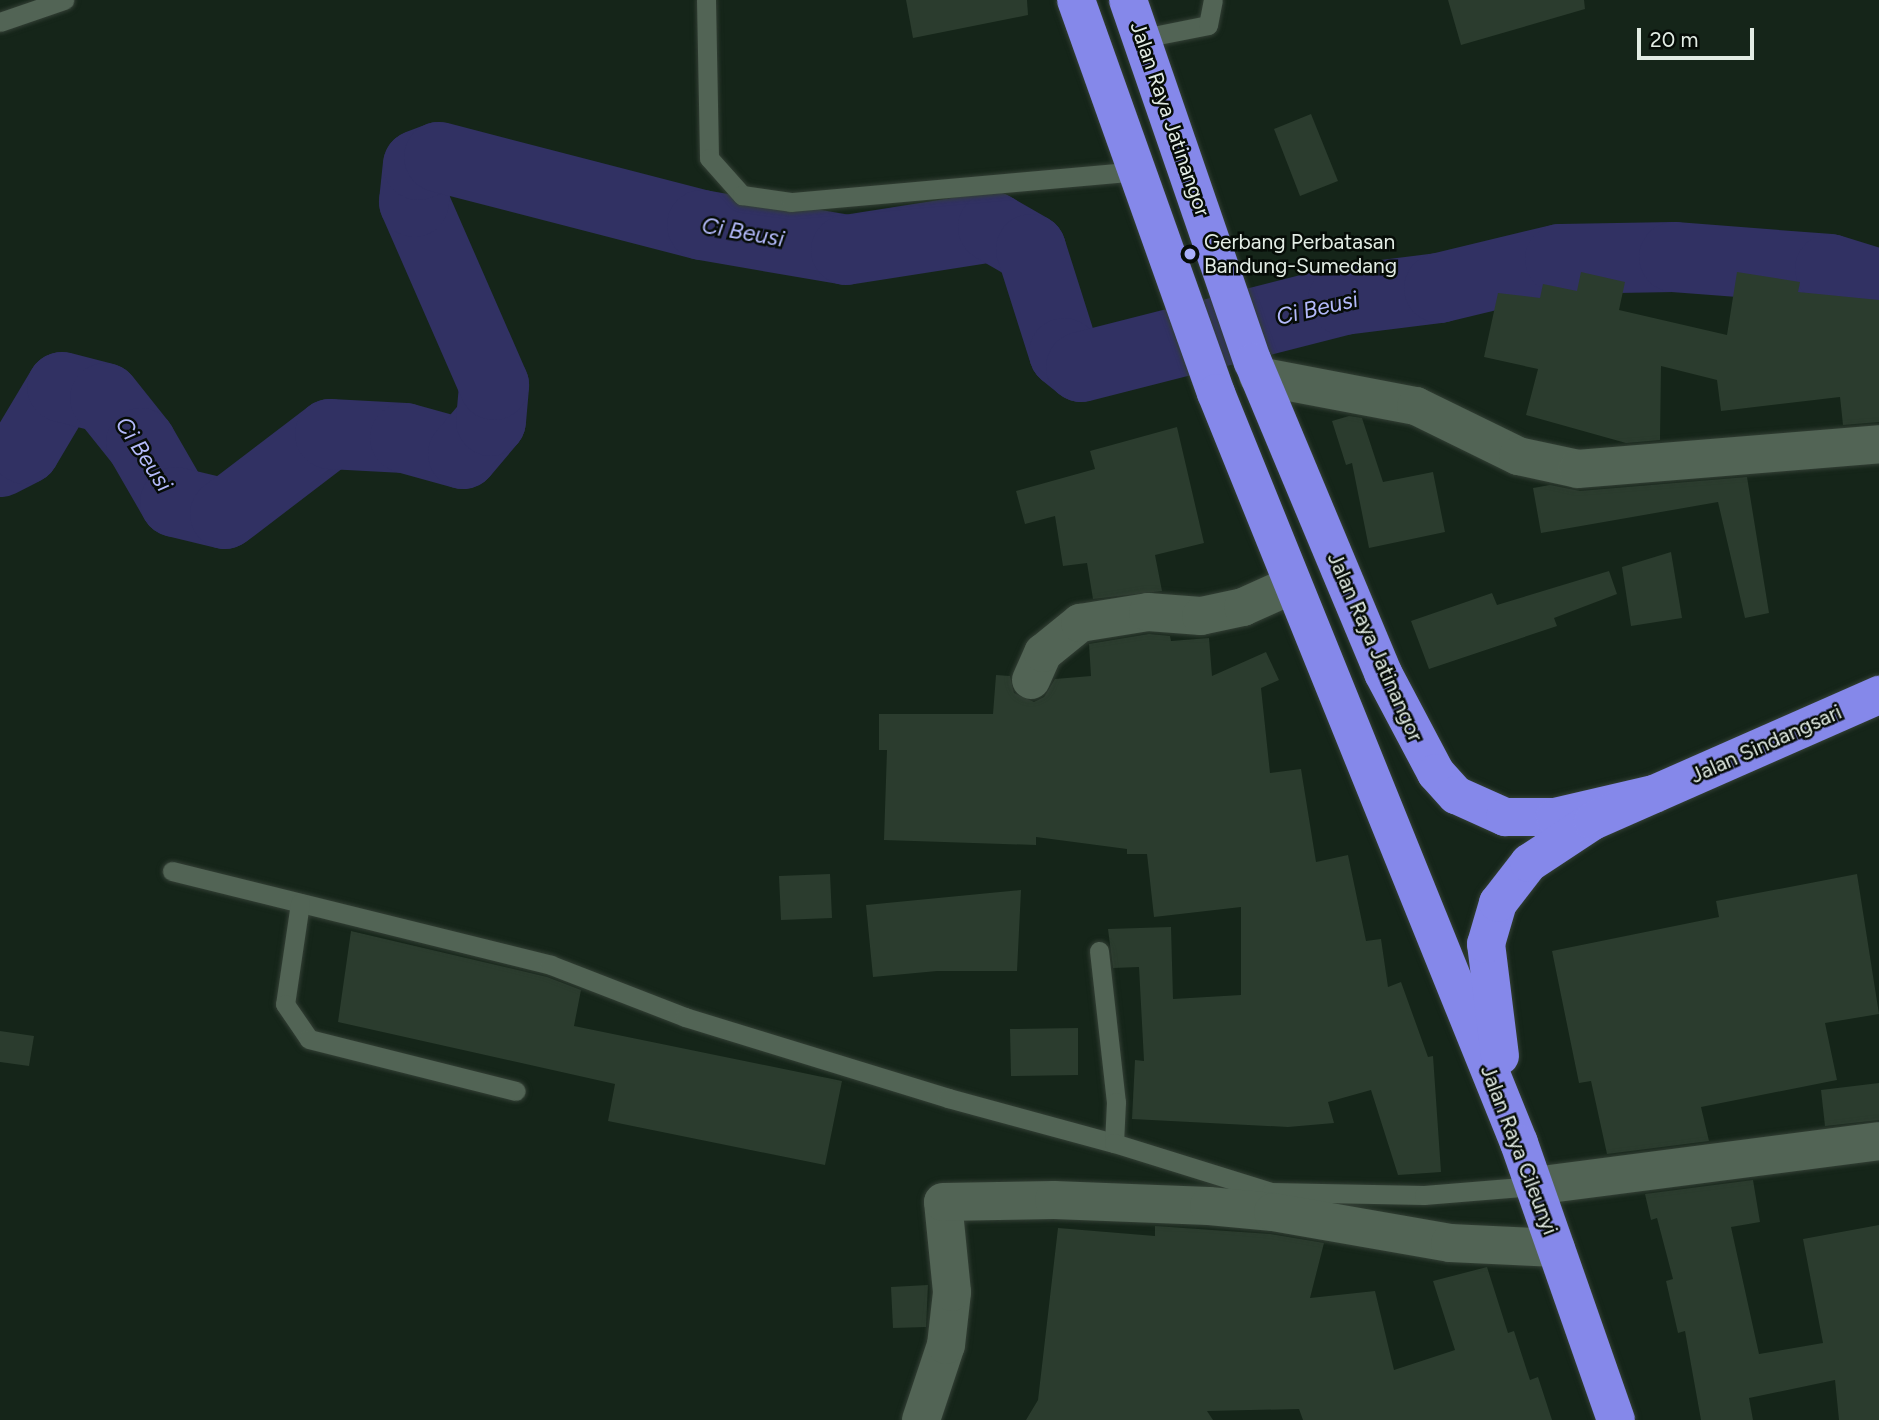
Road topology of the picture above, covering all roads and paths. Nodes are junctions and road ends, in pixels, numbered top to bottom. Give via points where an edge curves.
1 (64, 0) edge
2 (706, 0) edge
3 (1076, 0) edge
4 (1128, 0) edge
5 (1213, 0) edge
6 (0, 22) edge
7 (1143, 38) junction
8 (1141, 171) junction
9 (1255, 369) junction
10 (1879, 444) edge
11 (1292, 585) junction
12 (1031, 680) dead end
13 (1879, 695) edge
14 (1654, 794) junction
15 (172, 871) dead end
16 (300, 903) junction
17 (1099, 951) dead end
18 (516, 1091) dead end
19 (1879, 1141) edge
20 (1114, 1143) junction
21 (1534, 1186) junction
22 (1556, 1248) junction
23 (922, 1420) edge
24 (1616, 1420) edge

1 - 6 lane
2 - 8 lane via 709,158 742,195 791,202
3 - 8 highway
4 - 7 highway, Jalan Raya Jatinangor
5 - 7 lane via 1208,25
7 - 9 highway, Jalan Raya Jatinangor
8 - 11 highway via 1216,393
9 - 10 street via 1416,406 1518,456 1578,469
9 - 14 highway, Jalan Raya Jatinangor via 1404,718 1436,773 1456,795 1482,811 1528,819 1582,813
11 - 12 street via 1243,607 1201,616 1148,612 1080,623 1043,653
11 - 21 highway, Jalan Raya Cileunyi
13 - 14 highway, Jalan Sindangsari
14 - 21 highway via 1593,821 1529,863 1510,882 1491,921 1486,967 1497,1043
15 - 16 lane
16 - 18 lane via 285,1004 309,1039
16 - 20 lane via 551,965 685,1017 948,1098
17 - 20 lane via 1116,1102
19 - 21 street
20 - 21 lane via 1271,1192 1424,1195
21 - 22 highway, Jalan Raya Cileunyi
22 - 23 street via 1450,1243 1285,1214 1209,1206 1054,1200 943,1202 952,1292 946,1345
22 - 24 highway, Jalan Raya Cileunyi

